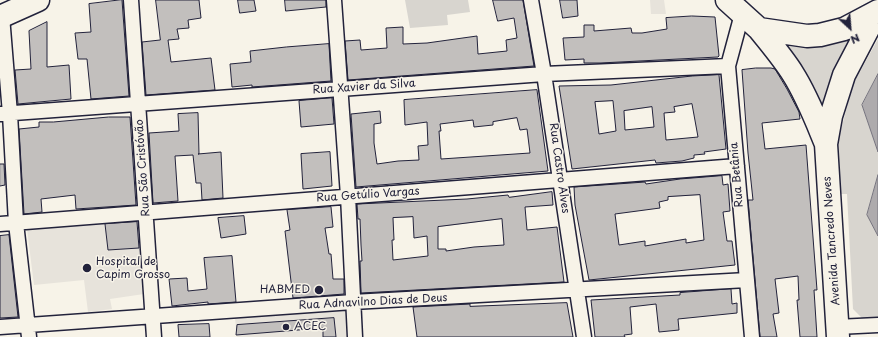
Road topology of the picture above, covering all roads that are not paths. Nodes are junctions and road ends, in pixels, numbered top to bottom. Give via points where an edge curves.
1 (38, 0) edge
2 (131, 0) edge
3 (334, 0) edge
4 (531, 0) edge
5 (735, 7) edge
6 (877, 12) edge
7 (1, 17) edge
8 (759, 29) junction
9 (728, 66) junction
10 (544, 74) junction
11 (342, 89) junction
12 (138, 104) junction
13 (5, 114) edge
14 (826, 144) junction
15 (737, 166) junction
16 (561, 181) junction
17 (348, 196) junction
18 (146, 212) junction
19 (16, 223) junction
20 (0, 224) edge
21 (747, 280) junction
22 (576, 290) junction
23 (353, 302) junction
24 (153, 316) junction
25 (878, 325) edge
26 (0, 327) edge
27 (28, 331) edge
28 (838, 332) edge
29 (154, 337) edge
30 (355, 337) edge
31 (584, 337) edge
32 (752, 337) edge

1 - 7 main road
2 - 12 street, Rua São Cristóvão
3 - 11 street
4 - 10 street, Rua Castro Alves
5 - 8 main road
5 - 9 street, Rua Betânia
6 - 8 main road via 844,29 820,35 807,36
6 - 14 main road via 844,75 831,116
7 - 13 street
8 - 14 main road via 801,87
9 - 10 street, Rua Xavier da Silva
9 - 15 street, Rua Betânia
10 - 11 street, Rua Xavier da Silva
10 - 16 street, Rua Castro Alves
11 - 12 street, Rua Xavier da Silva
11 - 17 street
12 - 13 street, Rua Xavier da Silva
12 - 18 street, Rua São Cristóvão
13 - 19 street
14 - 28 main road, Avenida Tancredo Neves
15 - 16 street, Rua Getúlio Vargas
15 - 21 street, Rua Betânia
16 - 17 street, Rua Getúlio Vargas
16 - 22 street, Rua Castro Alves
17 - 18 street, Rua Getúlio Vargas
17 - 23 street
18 - 19 street, Rua Getúlio Vargas
18 - 24 street, Rua São Cristóvão
19 - 20 street, Rua Getúlio Vargas
19 - 27 street
21 - 22 street, Rua Adnavilno Dias de Deus
21 - 32 street, Rua Betânia
22 - 23 street, Rua Adnavilno Dias de Deus
22 - 31 street, Rua Castro Alves
23 - 24 street, Rua Adnavilno Dias de Deus
23 - 30 street
24 - 27 street, Rua Adnavilno Dias de Deus
24 - 29 street, Rua São Cristóvão
25 - 28 street
26 - 27 street, Rua Adnavilno Dias de Deus

